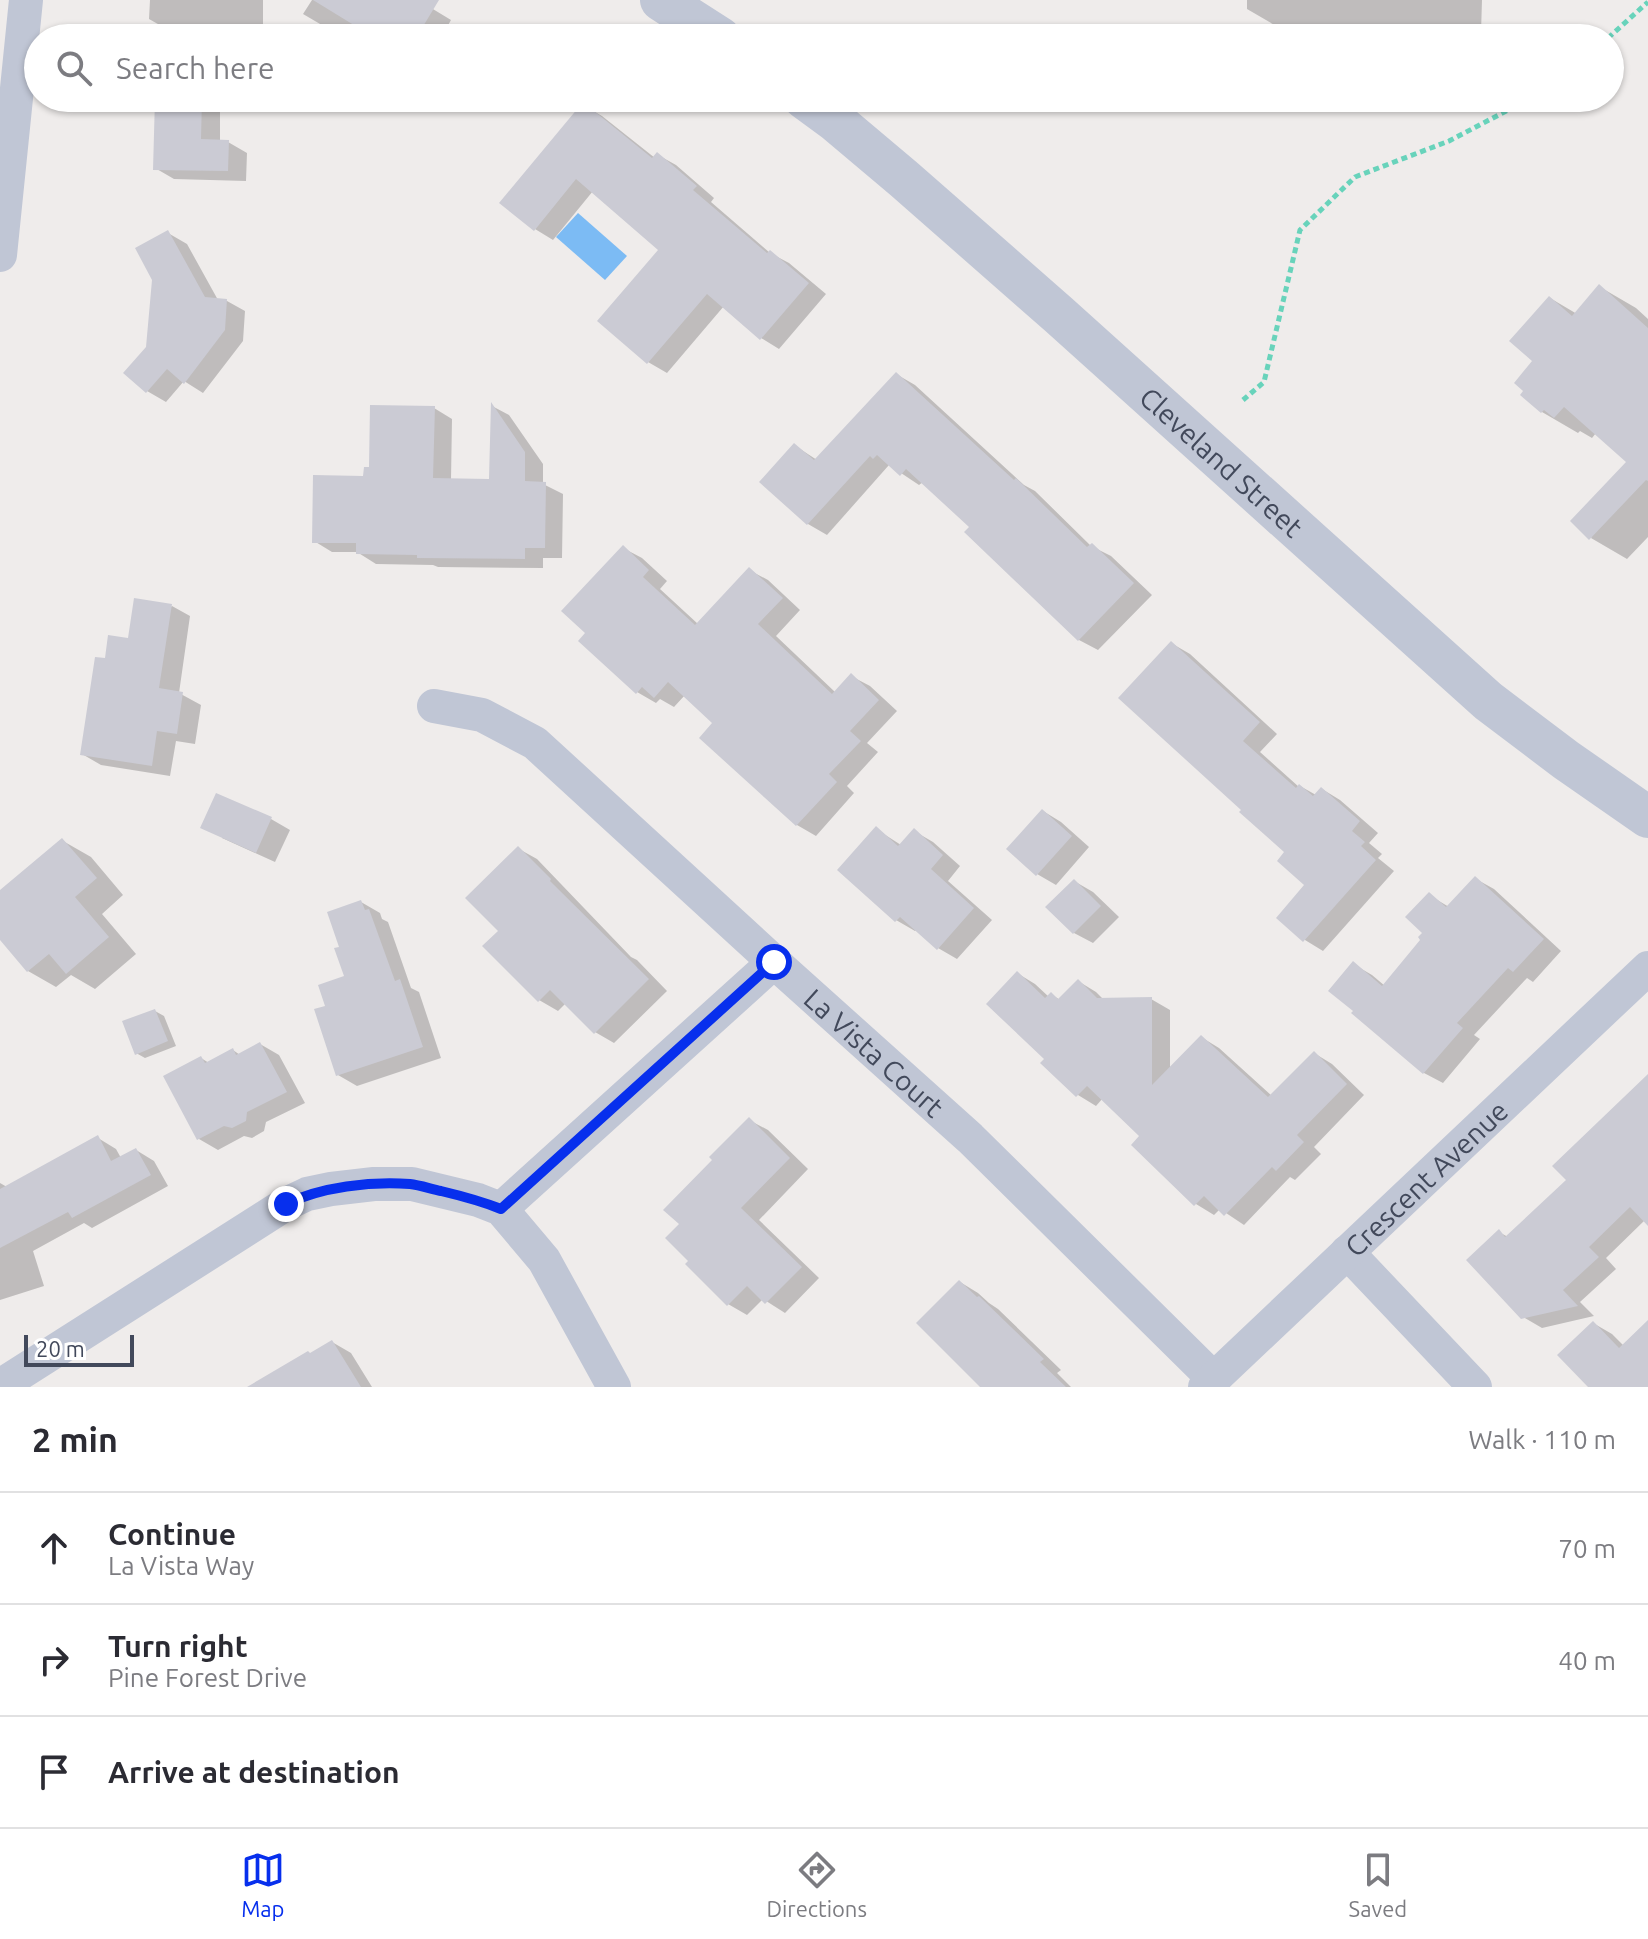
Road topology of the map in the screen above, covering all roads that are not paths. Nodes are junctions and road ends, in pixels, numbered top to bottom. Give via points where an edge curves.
1 (26, 0) edge
2 (661, 0) edge
3 (698, 24) edge
4 (823, 112) edge
5 (0, 255) edge
6 (434, 706) dead end
7 (1648, 817) edge
8 (774, 962) junction
9 (1648, 968) edge
10 (501, 1209) junction
11 (1347, 1252) junction
12 (1209, 1383) edge
13 (0, 1386) edge
14 (614, 1387) edge
15 (1475, 1387) edge

1 - 5 street
2 - 3 street
4 - 7 street, Cleveland Street via 1047,304 1488,701
6 - 8 street, La Vista Court via 482,715 535,743
8 - 10 street
8 - 12 street, La Vista Court via 970,1138
9 - 11 street, Crescent Avenue
10 - 13 street via 412,1184 307,1194
10 - 14 street via 544,1260
11 - 12 street, Crescent Avenue
11 - 15 street

